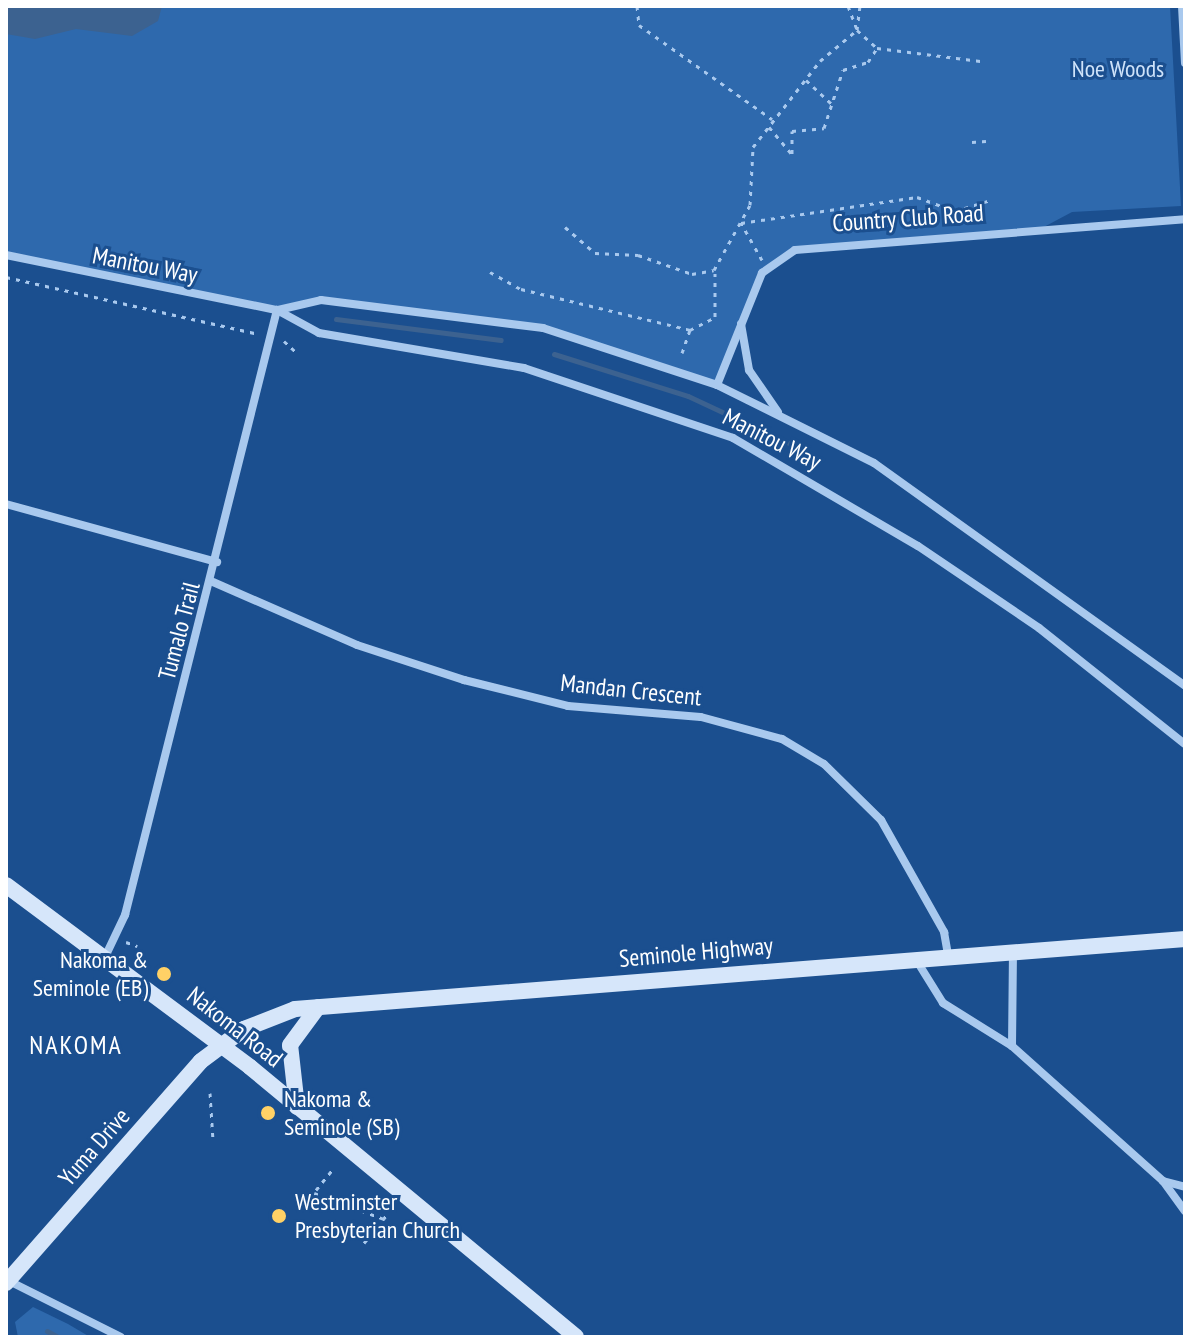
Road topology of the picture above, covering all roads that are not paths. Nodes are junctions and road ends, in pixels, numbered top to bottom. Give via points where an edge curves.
1 (1182, 6) edge
2 (1185, 63) edge
3 (1185, 219) edge
4 (6, 255) edge
5 (277, 310) junction
6 (741, 322) junction
7 (717, 385) junction
8 (782, 415) junction
9 (6, 504) edge
10 (217, 562) junction
11 (213, 582) junction
12 (1185, 686) edge
13 (1185, 744) edge
14 (6, 885) edge
15 (1185, 939) edge
16 (1013, 951) junction
17 (948, 955) junction
18 (105, 957) junction
19 (915, 958) junction
20 (318, 1007) junction
21 (220, 1045) junction
22 (1012, 1046) junction
23 (297, 1108) junction
24 (1163, 1181) junction
25 (1185, 1187) edge
26 (1185, 1211) edge
27 (7, 1281) edge
28 (121, 1337) edge
29 (576, 1337) edge

1 - 2 street
3 - 6 street, Country Club Road via 820,245 768,268
4 - 5 street, Manitou Way
5 - 7 street, Manitou Way via 321,300 543,328
5 - 10 street, Tumalo Trail
5 - 13 street, Manitou Way via 319,333 592,386 733,438 918,546 1039,628
6 - 7 street
6 - 8 street via 749,370
7 - 8 street, Manitou Way
8 - 12 street, Manitou Way via 874,463
9 - 10 street
10 - 11 street, Tumalo Trail
11 - 17 street, Mandan Crescent via 357,645 464,680 568,706 701,717 782,739 824,764 881,820 944,932
11 - 18 street, Tumalo Trail via 125,915
14 - 18 street, Nakoma Road
15 - 16 street, Seminole Highway
16 - 17 street, Seminole Highway
16 - 22 street
17 - 19 street, Seminole Highway
18 - 21 street, Nakoma Road
19 - 20 street, Seminole Highway
19 - 22 street via 943,1003
20 - 21 street, Seminole Highway via 276,1015
20 - 23 street via 290,1045
21 - 23 street, Nakoma Road
21 - 27 street, Yuma Drive
22 - 24 street
23 - 29 street, Nakoma Road
24 - 25 street
24 - 26 street
27 - 28 street

